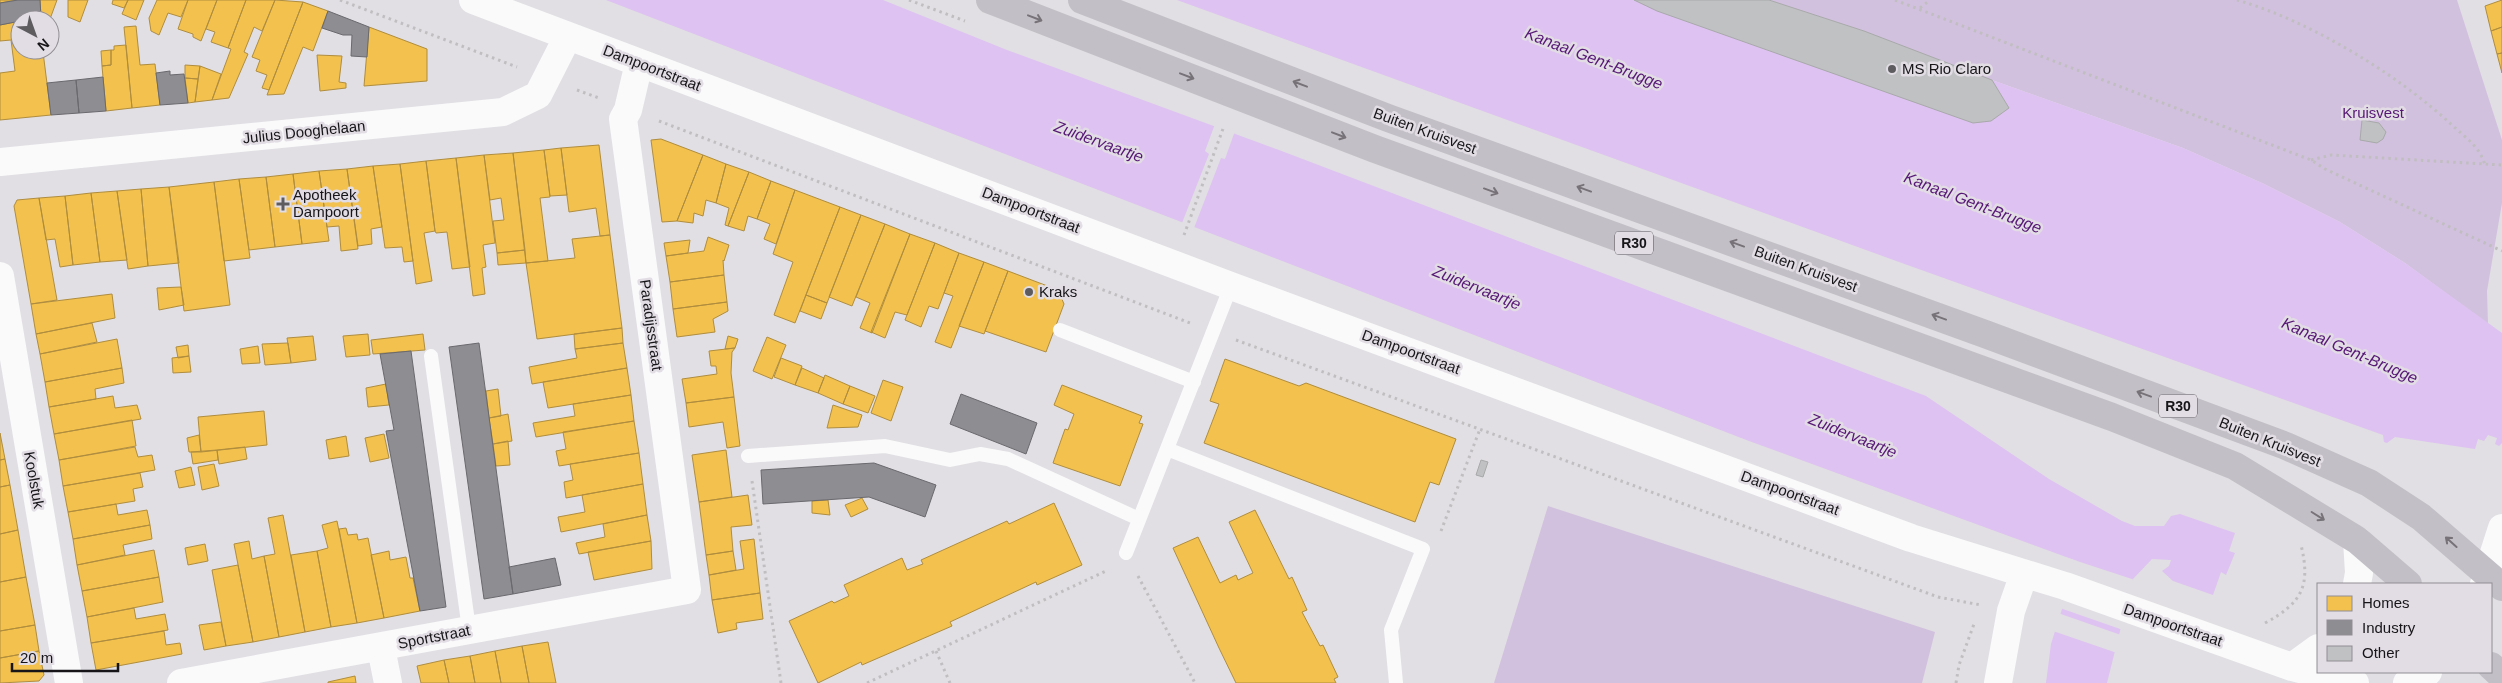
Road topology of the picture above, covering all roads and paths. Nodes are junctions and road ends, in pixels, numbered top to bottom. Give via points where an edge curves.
1 (340, 0) edge
2 (473, 0) edge
3 (990, 0) edge
4 (1082, 0) edge
5 (1895, 0) edge
6 (1930, 0) edge
7 (2237, 0) edge
8 (1919, 8) junction
9 (568, 36) junction
10 (638, 63) junction
11 (547, 79) junction
12 (1236, 95) junction
13 (628, 110) junction
14 (2311, 160) junction
15 (0, 162) edge
16 (2485, 165) junction
17 (2502, 165) edge
18 (2502, 252) edge
19 (1173, 264) junction
20 (0, 276) edge
21 (1231, 286) junction
22 (1060, 330) dead end
23 (1214, 332) junction
24 (431, 356) dead end
25 (1194, 382) junction
26 (1480, 429) junction
27 (1167, 449) junction
28 (748, 456) joint
29 (1139, 519) junction
30 (2502, 528) edge
31 (2357, 540) junction
32 (2300, 542) dead end
33 (1423, 549) junction
34 (1126, 553) junction
35 (2024, 574) junction
36 (2491, 582) edge
37 (2357, 583) edge
38 (2407, 583) edge
39 (687, 590) joint
40 (1978, 612) dead end
41 (1975, 620) dead end
42 (469, 630) junction
43 (2220, 641) junction
44 (381, 648) junction
45 (2317, 649) edge
46 (936, 651) junction
47 (2292, 667) junction
48 (2492, 667) edge
49 (2426, 673) edge
50 (2502, 676) edge
51 (69, 683) edge
52 (181, 683) edge
53 (388, 683) edge
54 (781, 683) edge
55 (867, 683) edge
56 (950, 683) edge
57 (1195, 683) edge
58 (1396, 683) edge
59 (1956, 683) edge
60 (1998, 683) edge
61 (2356, 683) edge
62 (2407, 683) edge

1 - 11 path
2 - 9 street, Dampoortstraat
3 -> 12 main road, R30
36 -> 4 main road, Buiten Kruisvest / R30 via 2421,517 2369,483 2286,446 1388,118
5 - 8 path
6 - 8 path
7 - 16 path via 2343,46 2396,80 2436,110 2482,152
8 - 14 path
9 - 10 street, Dampoortstraat
9 - 11 street, Julius Dooghelaan
10 - 13 street, Paradijsstraat
10 - 19 street, Dampoortstraat
11 - 13 path
11 - 15 street, Julius Dooghelaan via 538,95 503,112
12 - 19 path
12 -> 31 main road, R30 via 1375,149 2112,417 2235,466
13 - 23 path
13 - 39 street, Paradijsstraat via 623,119
14 - 16 path via 2331,155
14 - 18 path
16 - 17 path
19 - 21 street, Dampoortstraat
20 - 51 street, Koolstuk
21 - 23 lane
21 - 35 street, Dampoortstraat via 1911,538
22 - 25 lane
23 - 25 lane
23 - 26 path
24 - 42 lane
25 - 27 lane
26 - 33 path via 1438,539
26 - 40 path via 1938,597 1981,605
27 - 29 lane
27 - 33 lane
28 - 29 lane via 885,446 950,460 980,454 1008,459
28 - 54 path
29 - 34 lane
30 - 36 street
31 - 37 street
31 - 38 main road, R30
32 - 43 path via 2306,578 2298,596 2283,613 2258,627
33 - 58 lane via 1391,630
34 - 46 path via 1118,565
34 - 57 path
35 - 43 street, Dampoortstraat
35 - 60 street via 2011,611
39 - 42 street, Sportstraat
41 - 59 path
42 - 44 street, Sportstraat
43 - 47 street, Dampoortstraat
44 - 52 street, Sportstraat
44 - 53 street
45 - 47 street
46 - 55 path
46 - 56 path
47 - 61 street, Dampoortstraat
48 - 50 main road
49 - 62 street

